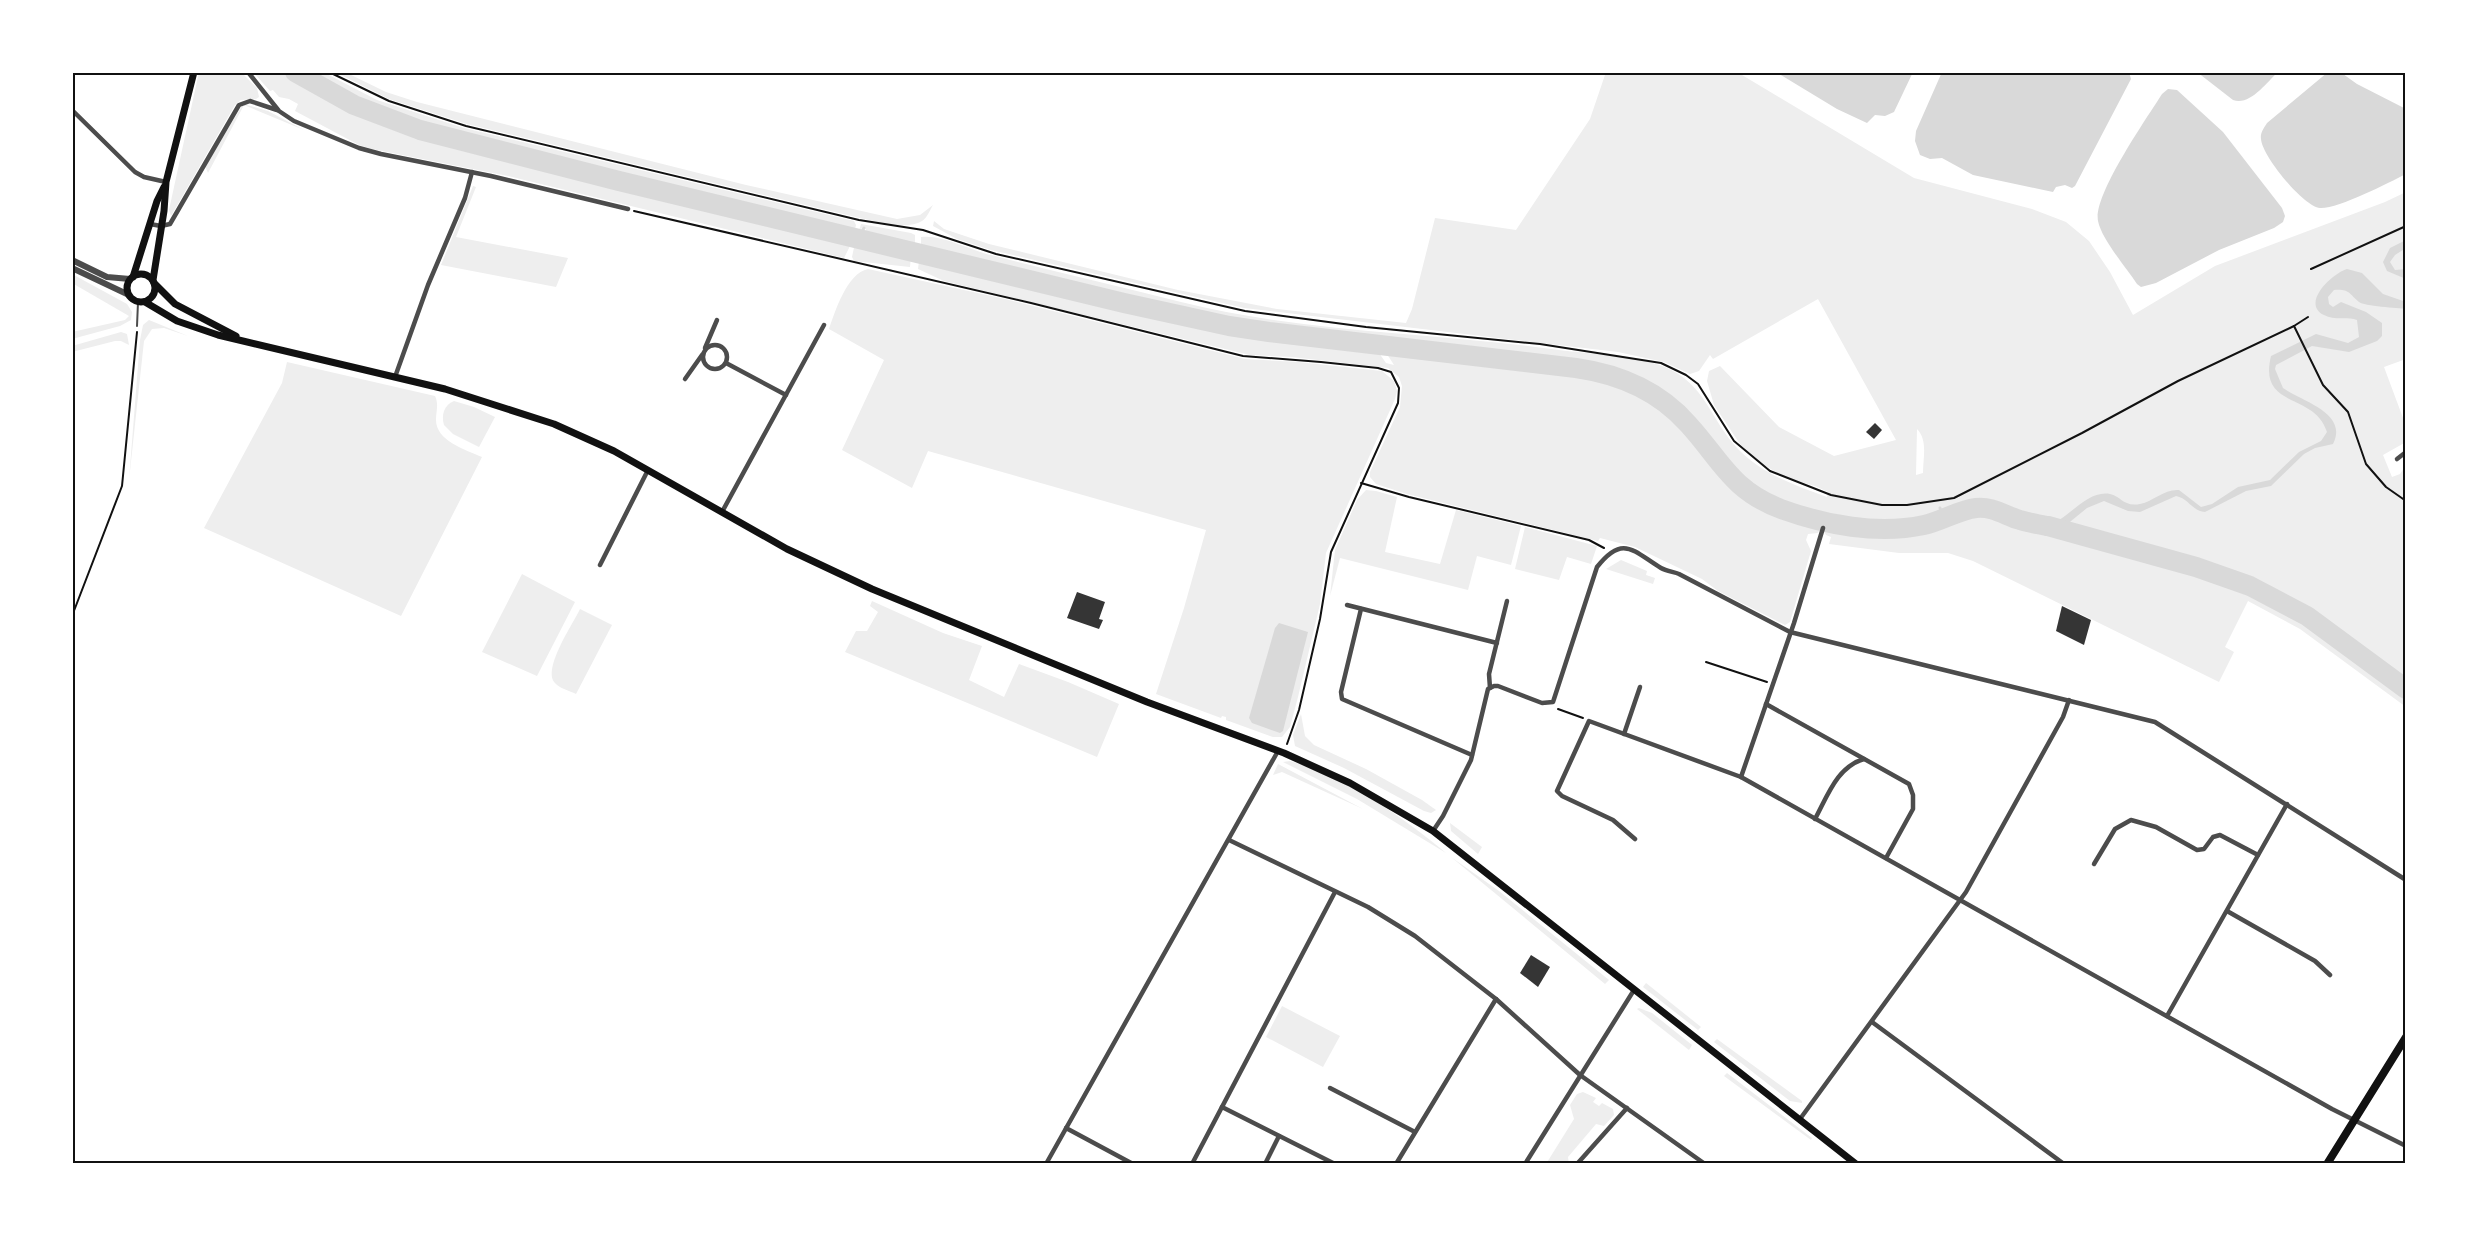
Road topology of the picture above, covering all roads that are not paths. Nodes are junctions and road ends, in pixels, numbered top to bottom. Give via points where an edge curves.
1 (194, 72) edge
2 (248, 72) edge
3 (72, 110) edge
4 (279, 111) junction
5 (472, 172) junction
6 (166, 182) junction
7 (628, 209) road end
8 (150, 224) junction
9 (161, 226) junction
10 (72, 260) edge
11 (72, 268) edge
12 (132, 278) junction
13 (154, 281) junction
14 (129, 295) junction
15 (141, 302) junction
16 (717, 320) dead end
17 (824, 325) dead end
18 (137, 326) road end
19 (243, 340) junction
20 (705, 348) junction
21 (702, 355) junction
22 (726, 363) junction
23 (395, 377) junction
24 (685, 379) dead end
25 (786, 395) junction
26 (2406, 452) edge
27 (2397, 459) dead end
28 (648, 470) junction
29 (722, 512) junction
30 (1823, 528) dead end
31 (600, 565) dead end
32 (1507, 601) dead end
33 (1347, 606) dead end
34 (1361, 609) junction
35 (1790, 632) junction
36 (1497, 643) junction
37 (1490, 687) junction
38 (1640, 687) dead end
39 (2069, 700) junction
40 (1766, 704) junction
41 (1624, 734) junction
42 (1281, 752) junction
43 (1472, 755) junction
44 (1864, 759) junction
45 (1741, 777) junction
46 (2287, 804) junction
47 (1815, 819) junction
48 (1433, 831) junction
49 (1635, 839) dead end
50 (1229, 840) junction
51 (2258, 855) junction
52 (1886, 858) junction
53 (2094, 864) dead end
54 (2406, 880) edge
55 (1335, 892) junction
56 (1960, 900) junction
57 (2226, 911) junction
58 (2331, 975) dead end
59 (1634, 990) junction
60 (1496, 999) junction
61 (2167, 1016) junction
62 (1872, 1022) junction
63 (2406, 1037) edge
64 (1580, 1075) junction
65 (1330, 1088) dead end
66 (1222, 1107) junction
67 (1627, 1108) junction
68 (1800, 1119) junction
69 (2354, 1120) junction
70 (1066, 1128) junction
71 (1415, 1132) junction
72 (1279, 1136) junction
73 (2406, 1146) edge
74 (1046, 1164) edge
75 (1133, 1164) edge
76 (1192, 1164) edge
77 (1264, 1164) edge
78 (1335, 1164) edge
79 (1396, 1164) edge
80 (1525, 1164) edge
81 (1577, 1164) edge
82 (1705, 1164) edge
83 (1856, 1164) edge
84 (2064, 1164) edge
85 (2327, 1164) edge

1 - 6 main road
2 - 4 street
3 - 6 street via 135,172
4 - 5 street via 294,121 369,151
4 - 9 street via 250,101 239,105 170,224
5 - 7 street
5 - 23 street
6 - 8 main road
6 - 9 main road
8 - 9 street
8 - 12 main road
9 - 13 main road
10 - 12 street via 107,277
11 - 14 street
12 - 13 main road via 143,274
12 - 14 main road via 127,286
13 - 15 main road via 154,294
13 - 19 main road via 175,304
14 - 15 main road
15 - 18 lane
15 - 19 main road via 184,324
16 - 20 street
17 - 25 street
19 - 23 main road
20 - 21 street
20 - 22 street via 714,345 723,349 728,356
21 - 22 street via 705,364 715,369
21 - 24 street
22 - 25 street
23 - 28 main road via 536,417
25 - 29 street
26 - 27 street
28 - 29 main road
28 - 31 street
29 - 42 main road via 803,557 913,607
30 - 35 street
32 - 36 street
33 - 34 street
34 - 36 street
34 - 43 street via 1342,699
35 - 37 street via 1624,548 1609,553 1598,567 1557,695 1551,703
35 - 39 street
35 - 40 street
36 - 37 street via 1489,674
37 - 43 street
38 - 41 street
39 - 46 street via 2156,722
39 - 56 street
40 - 44 street
40 - 45 street
41 - 45 street
41 - 49 street via 1589,721 1557,791 1613,820
42 - 48 main road via 1366,791
42 - 50 street
43 - 48 street
44 - 47 street via 1842,770
44 - 52 street via 1910,784 1913,795 1913,809
45 - 47 street
46 - 51 street
46 - 54 street
47 - 52 street
48 - 59 main road
50 - 55 street
50 - 70 street
51 - 53 street via 2220,835 2197,850 2156,827 2131,820 2115,829
51 - 57 street
52 - 56 street
55 - 60 street via 1415,936
55 - 66 street
56 - 61 street
56 - 62 street
57 - 58 street via 2315,961
57 - 61 street
59 - 64 street
59 - 68 main road
60 - 64 street
60 - 71 street
61 - 69 street
62 - 68 street
62 - 84 street
63 - 69 main road
64 - 67 street
64 - 80 street
65 - 71 street
66 - 72 street
66 - 76 street
67 - 81 street
67 - 82 street
68 - 83 main road
69 - 73 street
69 - 85 main road
70 - 74 street
70 - 75 street
71 - 79 street
72 - 77 street
72 - 78 street

